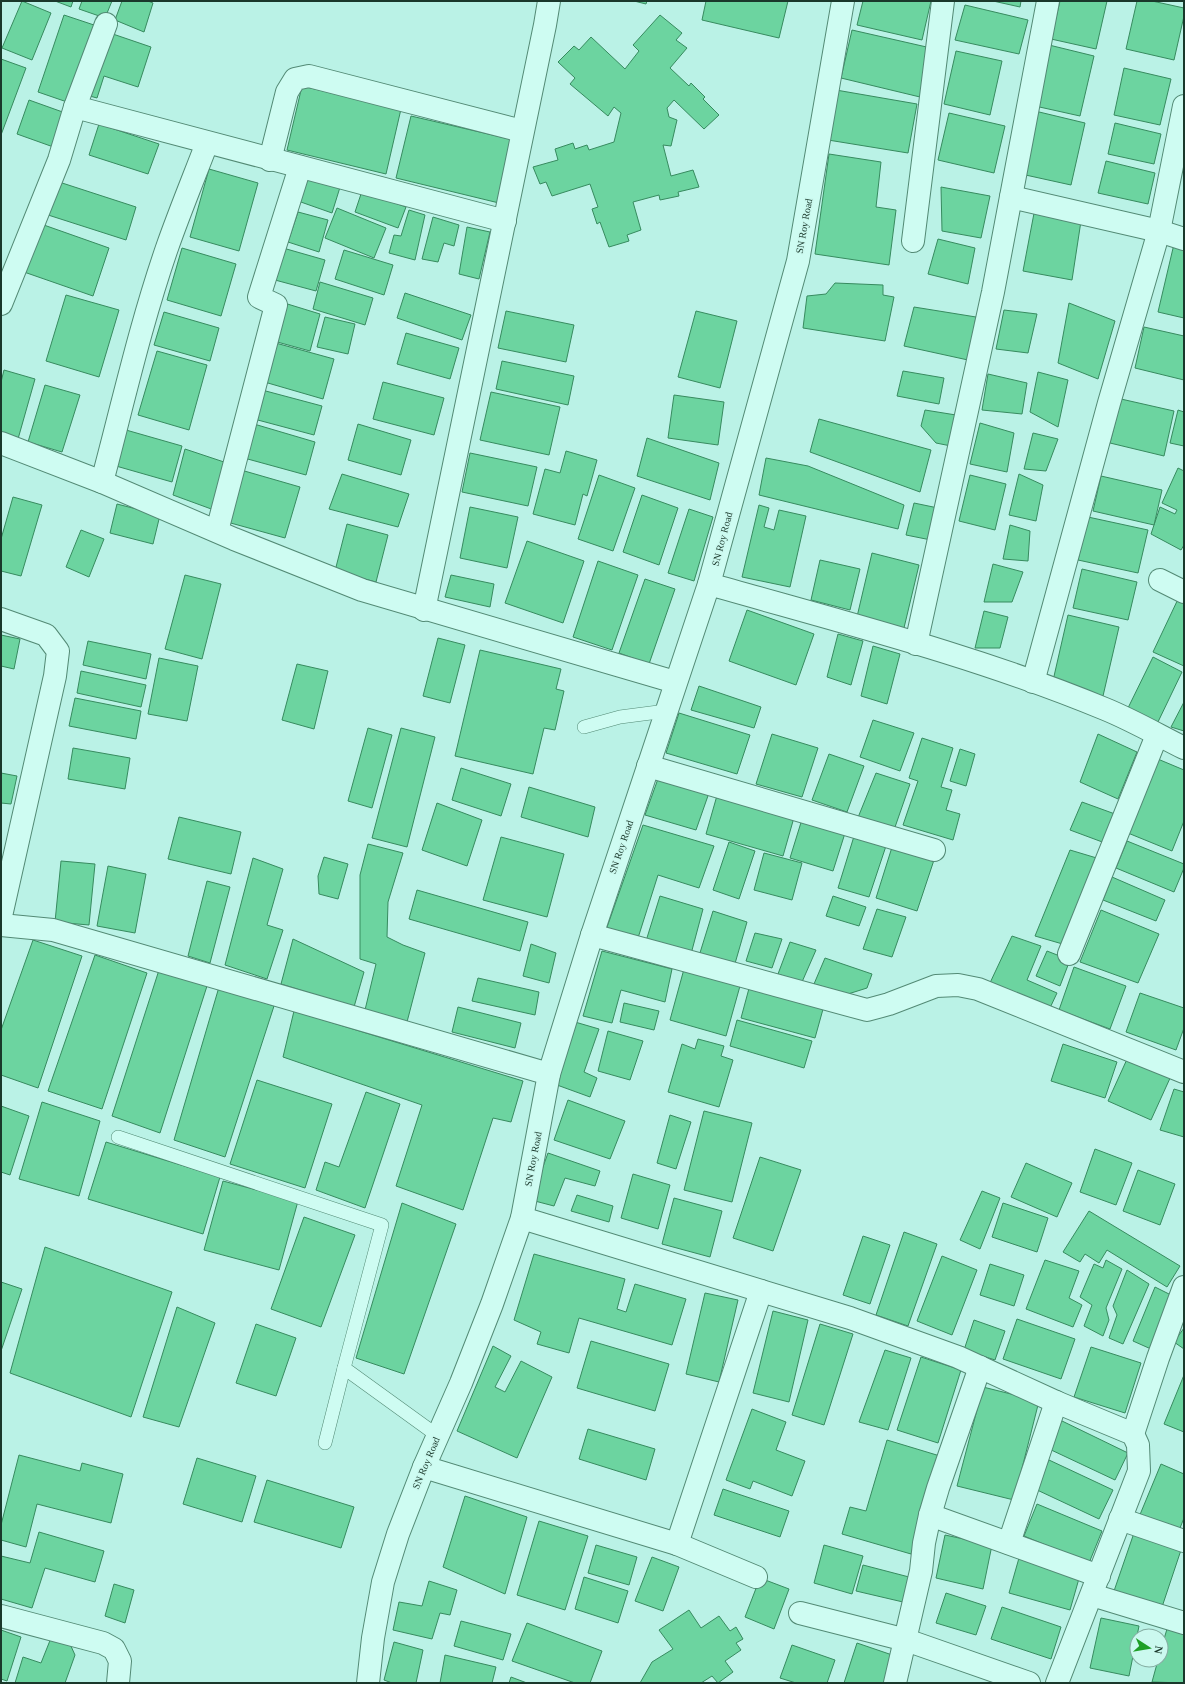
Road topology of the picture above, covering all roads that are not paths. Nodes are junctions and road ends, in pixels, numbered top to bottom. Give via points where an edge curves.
1 (549, 1) edge
2 (843, 1) edge
3 (943, 1) edge
4 (1048, 1) edge
5 (106, 24) dead end
6 (1184, 106) edge
7 (75, 107) junction
8 (522, 131) junction
9 (207, 143) junction
10 (270, 160) junction
11 (300, 167) junction
12 (1011, 197) junction
13 (505, 221) junction
14 (1159, 231) junction
15 (1184, 239) edge
16 (912, 241) dead end
17 (1, 304) edge
18 (1, 443) edge
19 (102, 482) junction
20 (217, 531) junction
21 (1160, 580) dead end
22 (709, 584) junction
23 (1184, 592) edge
24 (424, 610) junction
25 (1, 619) edge
26 (916, 644) junction
27 (675, 682) junction
28 (1033, 682) junction
29 (666, 711) junction
30 (584, 727) dead end
31 (1157, 735) junction
32 (1184, 748) edge
33 (648, 766) junction
34 (934, 850) dead end
35 (1, 916) edge
36 (7, 924) edge
37 (592, 935) junction
38 (1070, 954) dead end
39 (1184, 1072) edge
40 (549, 1074) junction
41 (118, 1137) dead end
42 (522, 1218) junction
43 (1184, 1287) edge
44 (761, 1291) junction
45 (980, 1367) junction
46 (344, 1368) junction
47 (1056, 1402) junction
48 (1133, 1434) junction
49 (438, 1436) junction
50 (325, 1443) dead end
51 (424, 1467) junction
52 (930, 1515) junction
53 (1120, 1519) junction
54 (1184, 1541) edge
55 (1009, 1543) junction
56 (677, 1544) junction
57 (756, 1577) dead end
58 (1095, 1585) junction
59 (800, 1613) dead end
60 (1, 1616) edge
61 (1184, 1623) edge
62 (906, 1640) junction
63 (121, 1683) edge
64 (368, 1683) edge
65 (895, 1683) edge
66 (1030, 1683) edge
67 (1056, 1683) edge

1 - 8 street
2 - 22 street, SN Roy Road via 798,261
3 - 16 street
4 - 12 street
5 - 7 street
6 - 14 street
7 - 9 street
7 - 17 street via 59,160
8 - 10 street via 309,76 295,79 287,92
8 - 13 street
9 - 10 street
9 - 19 street via 168,245 151,298
10 - 11 street
11 - 13 street
11 - 20 street via 259,297 276,305
12 - 14 street
12 - 26 street via 981,351
13 - 24 street
14 - 15 street
14 - 28 street
18 - 19 street
19 - 20 street
20 - 24 street via 362,590
21 - 23 street
22 - 26 street
22 - 27 street, SN Roy Road
24 - 27 street
25 - 35 street via 46,635 58,652 55,676
26 - 28 street
27 - 29 street, SN Roy Road
28 - 31 street via 1107,710
29 - 30 lane via 620,717
29 - 33 street, SN Roy Road
31 - 32 street
31 - 38 street
33 - 34 street
33 - 37 street, SN Roy Road
36 - 40 street via 53,930
37 - 39 street via 867,1010 936,986 958,985 978,989
37 - 40 street, SN Roy Road
40 - 42 street, SN Roy Road
41 - 46 lane via 382,1225
42 - 44 street
42 - 49 street, SN Roy Road via 492,1304
43 - 48 street
44 - 45 street via 850,1318
44 - 56 street
45 - 47 street
45 - 52 street
46 - 49 lane
46 - 50 lane
47 - 48 street
47 - 55 street
48 - 53 street via 1138,1445 1139,1470
49 - 51 street, SN Roy Road
51 - 56 street
51 - 64 street, SN Roy Road via 382,1582
52 - 55 street
52 - 62 street
53 - 54 street
53 - 58 street
55 - 58 street
56 - 57 street
58 - 61 street
58 - 67 street
59 - 62 street
60 - 63 street via 103,1643 114,1650 120,1661
62 - 65 street
62 - 66 street

